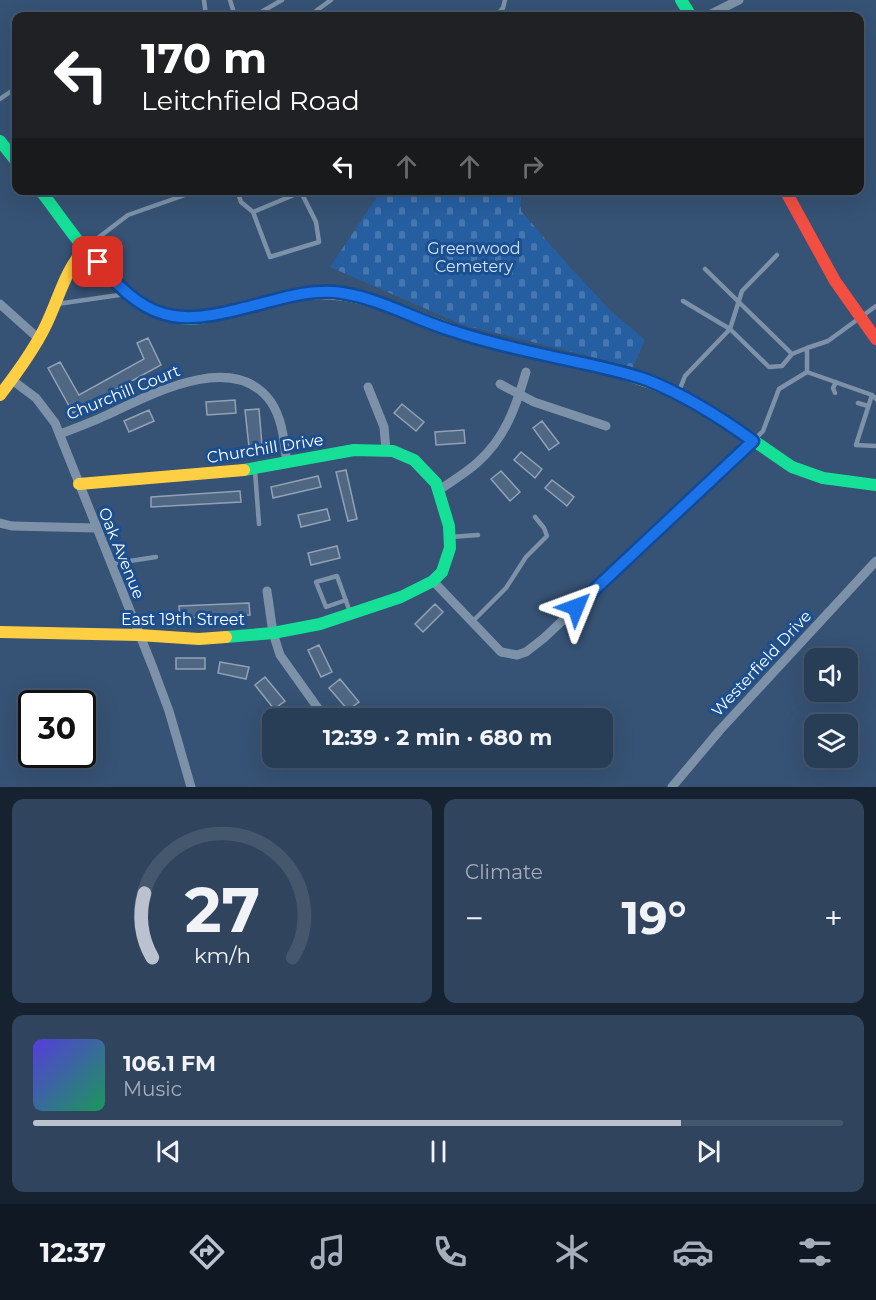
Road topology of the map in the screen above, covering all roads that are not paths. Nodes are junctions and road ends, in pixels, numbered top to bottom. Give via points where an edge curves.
1 (282, 0) edge
2 (331, 0) edge
3 (739, 0) edge
4 (261, 12) edge
5 (314, 12) edge
6 (715, 12) edge
7 (0, 141) edge
8 (12, 156) edge
9 (44, 195) edge
10 (185, 195) edge
11 (239, 195) edge
12 (294, 195) edge
13 (302, 195) edge
14 (788, 195) edge
15 (253, 212) junction
16 (86, 247) junction
17 (777, 255) dead end
18 (705, 269) dead end
19 (127, 294) junction
20 (683, 301) dead end
21 (738, 301) junction
22 (0, 303) edge
23 (55, 305) junction
24 (876, 306) edge
25 (860, 318) junction
26 (729, 329) junction
27 (39, 339) junction
28 (876, 339) edge
29 (807, 348) junction
30 (792, 354) junction
31 (526, 372) dead end
32 (807, 372) junction
33 (12, 380) junction
34 (836, 382) junction
35 (500, 384) dead end
36 (368, 387) dead end
37 (835, 393) dead end
38 (519, 394) junction
39 (678, 394) junction
40 (0, 395) edge
41 (874, 397) edge
42 (858, 403) dead end
43 (868, 406) junction
44 (606, 426) dead end
45 (60, 434) junction
46 (753, 441) junction
47 (876, 446) edge
48 (386, 450) junction
49 (287, 463) junction
50 (255, 468) junction
51 (79, 484) junction
52 (876, 485) edge
53 (439, 490) junction
54 (535, 517) dead end
55 (0, 523) edge
56 (259, 524) dead end
57 (96, 528) junction
58 (478, 535) dead end
59 (450, 537) junction
60 (156, 557) dead end
61 (876, 561) edge
62 (110, 564) junction
63 (433, 581) junction
64 (267, 591) dead end
65 (346, 600) junction
66 (351, 615) junction
67 (472, 622) junction
68 (0, 632) edge
69 (273, 633) junction
70 (139, 635) junction
71 (318, 708) edge
72 (191, 787) edge
73 (672, 787) edge

1 - 4 lane
2 - 5 lane
3 - 6 street
7 - 8 street
9 - 16 street
10 - 16 lane via 128,215
11 - 15 lane
12 - 15 lane
13 - 15 lane via 316,222 319,242 270,257
14 - 25 street
16 - 19 street
16 - 23 street via 66,272
17 - 21 lane via 742,291
18 - 21 lane
19 - 23 lane
19 - 39 street via 150,310 182,318 217,315 305,293 347,294 453,331 613,370
20 - 26 lane
21 - 26 lane
21 - 30 lane
22 - 27 street
23 - 27 street
24 - 25 lane
25 - 28 street
25 - 29 lane via 828,341
26 - 30 lane via 769,367 782,366
26 - 39 lane via 686,376
27 - 33 street
29 - 30 lane
29 - 32 lane
31 - 38 street
32 - 34 lane
32 - 46 lane via 779,389 763,431
33 - 40 street
33 - 45 street, Oak Avenue via 43,405
34 - 37 lane
34 - 41 lane
35 - 38 street
36 - 48 street via 380,415
38 - 44 street
38 - 53 street via 511,419 493,447 477,464
39 - 46 street
41 - 43 lane
42 - 43 lane
43 - 47 lane via 856,445
45 - 49 street, Churchill Court via 175,385 226,378 247,383 270,400 281,423
45 - 51 street, Oak Avenue
46 - 52 street via 795,468 839,482
46 - 67 street via 526,652 501,652
48 - 49 street, Churchill Drive via 354,450
48 - 53 street, Churchill Drive via 414,460
49 - 50 street, Churchill Drive
50 - 51 street, Churchill Drive
50 - 56 lane
51 - 57 street, Oak Avenue
53 - 59 street
54 - 67 lane via 547,536 526,557 506,588
55 - 57 street
57 - 62 street, Oak Avenue
58 - 59 lane
59 - 63 street via 445,566
60 - 62 lane
61 - 73 street, Westerfield Drive via 720,729
62 - 70 street, Oak Avenue
63 - 66 street, East 19th Street
63 - 67 street
64 - 69 street
65 - 65 lane via 338,576 316,582 326,607
65 - 66 lane
66 - 69 street, East 19th Street
68 - 70 street, East 19th Street
69 - 70 street, East 19th Street via 199,639
69 - 71 street via 280,655
70 - 72 street, Oak Avenue via 169,711

